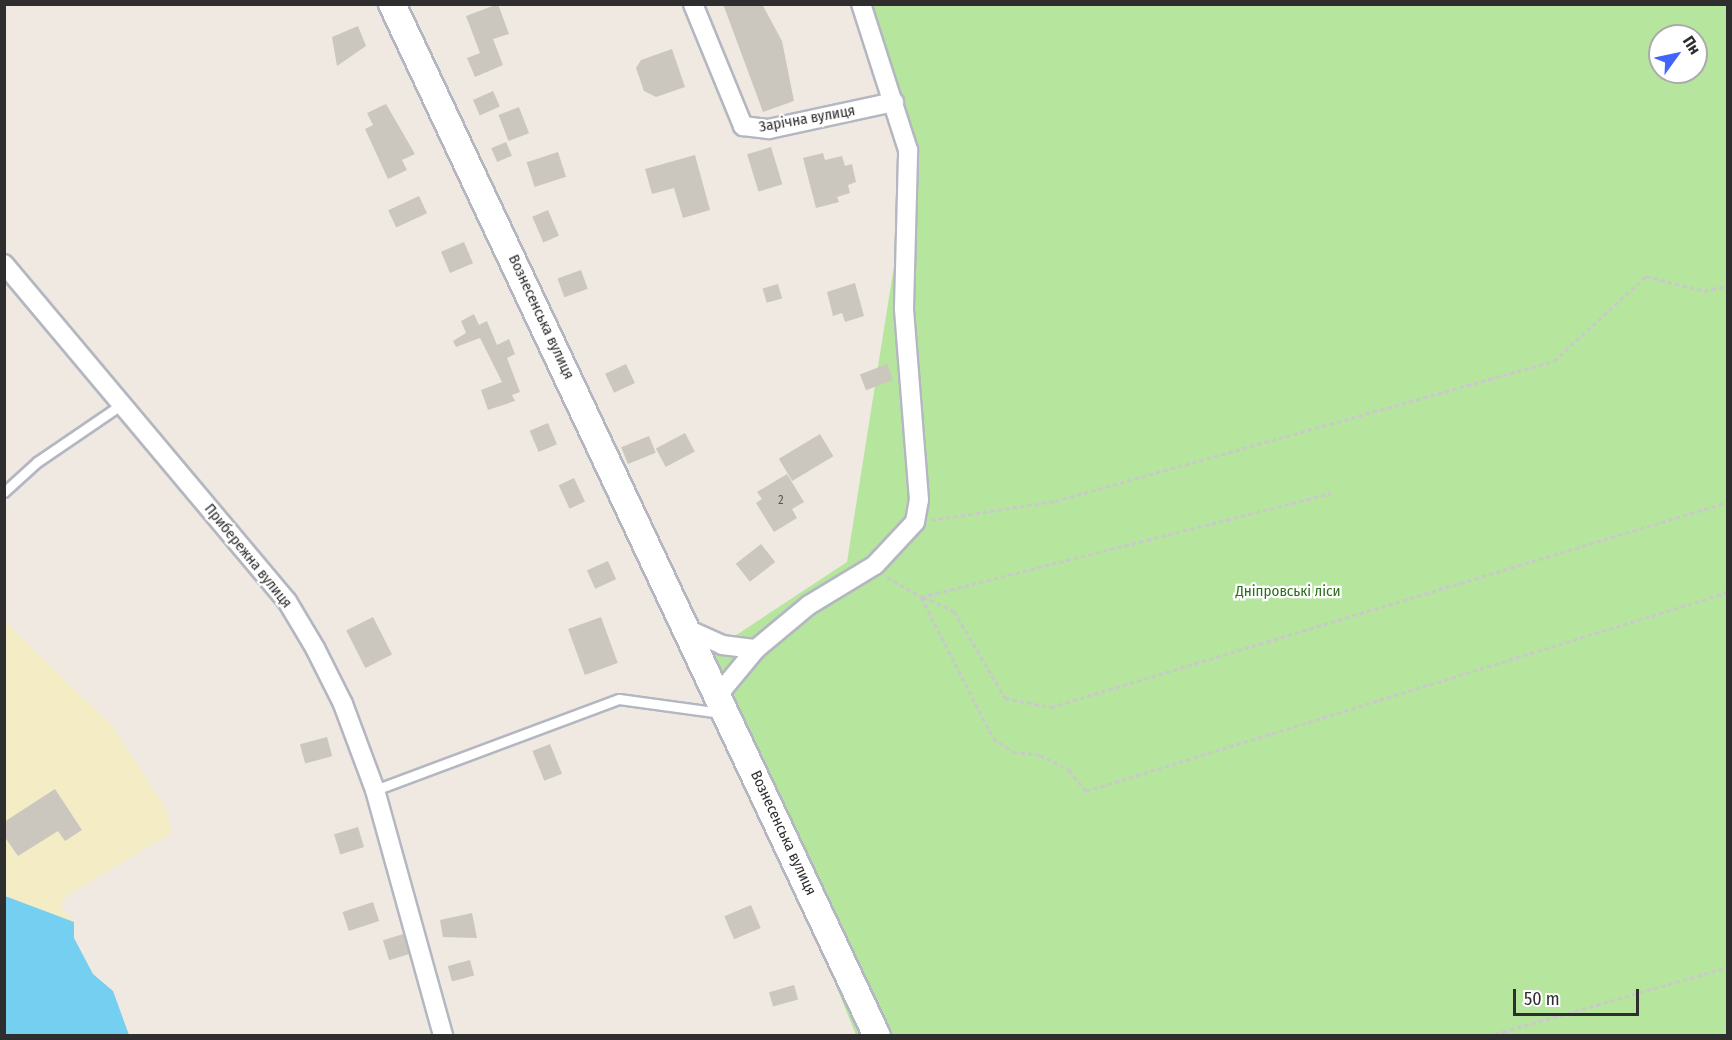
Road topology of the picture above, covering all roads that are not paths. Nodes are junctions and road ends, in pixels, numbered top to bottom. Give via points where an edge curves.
1 (392, 4) edge
2 (693, 4) edge
3 (861, 4) edge
4 (894, 102) junction
5 (4, 264) edge
6 (122, 404) junction
7 (4, 492) edge
8 (689, 630) junction
9 (756, 649) junction
10 (723, 704) junction
11 (375, 790) junction
12 (443, 1035) edge
13 (877, 1035) edge

1 - 8 main road, Вознесенська вулиця
2 - 4 street, Зарічна вулиця via 743,126 769,129
3 - 4 street
4 - 9 street via 908,150 904,308 919,500 915,522 875,565 809,605
5 - 6 street, Прибережна вулиця
6 - 7 lane via 37,462
6 - 11 street, Прибережна вулиця via 287,601 343,704
8 - 9 street via 722,645
8 - 10 main road, Вознесенська вулиця
9 - 10 street
10 - 11 lane via 619,699
10 - 13 main road, Вознесенська вулиця
11 - 12 street, Прибережна вулиця

